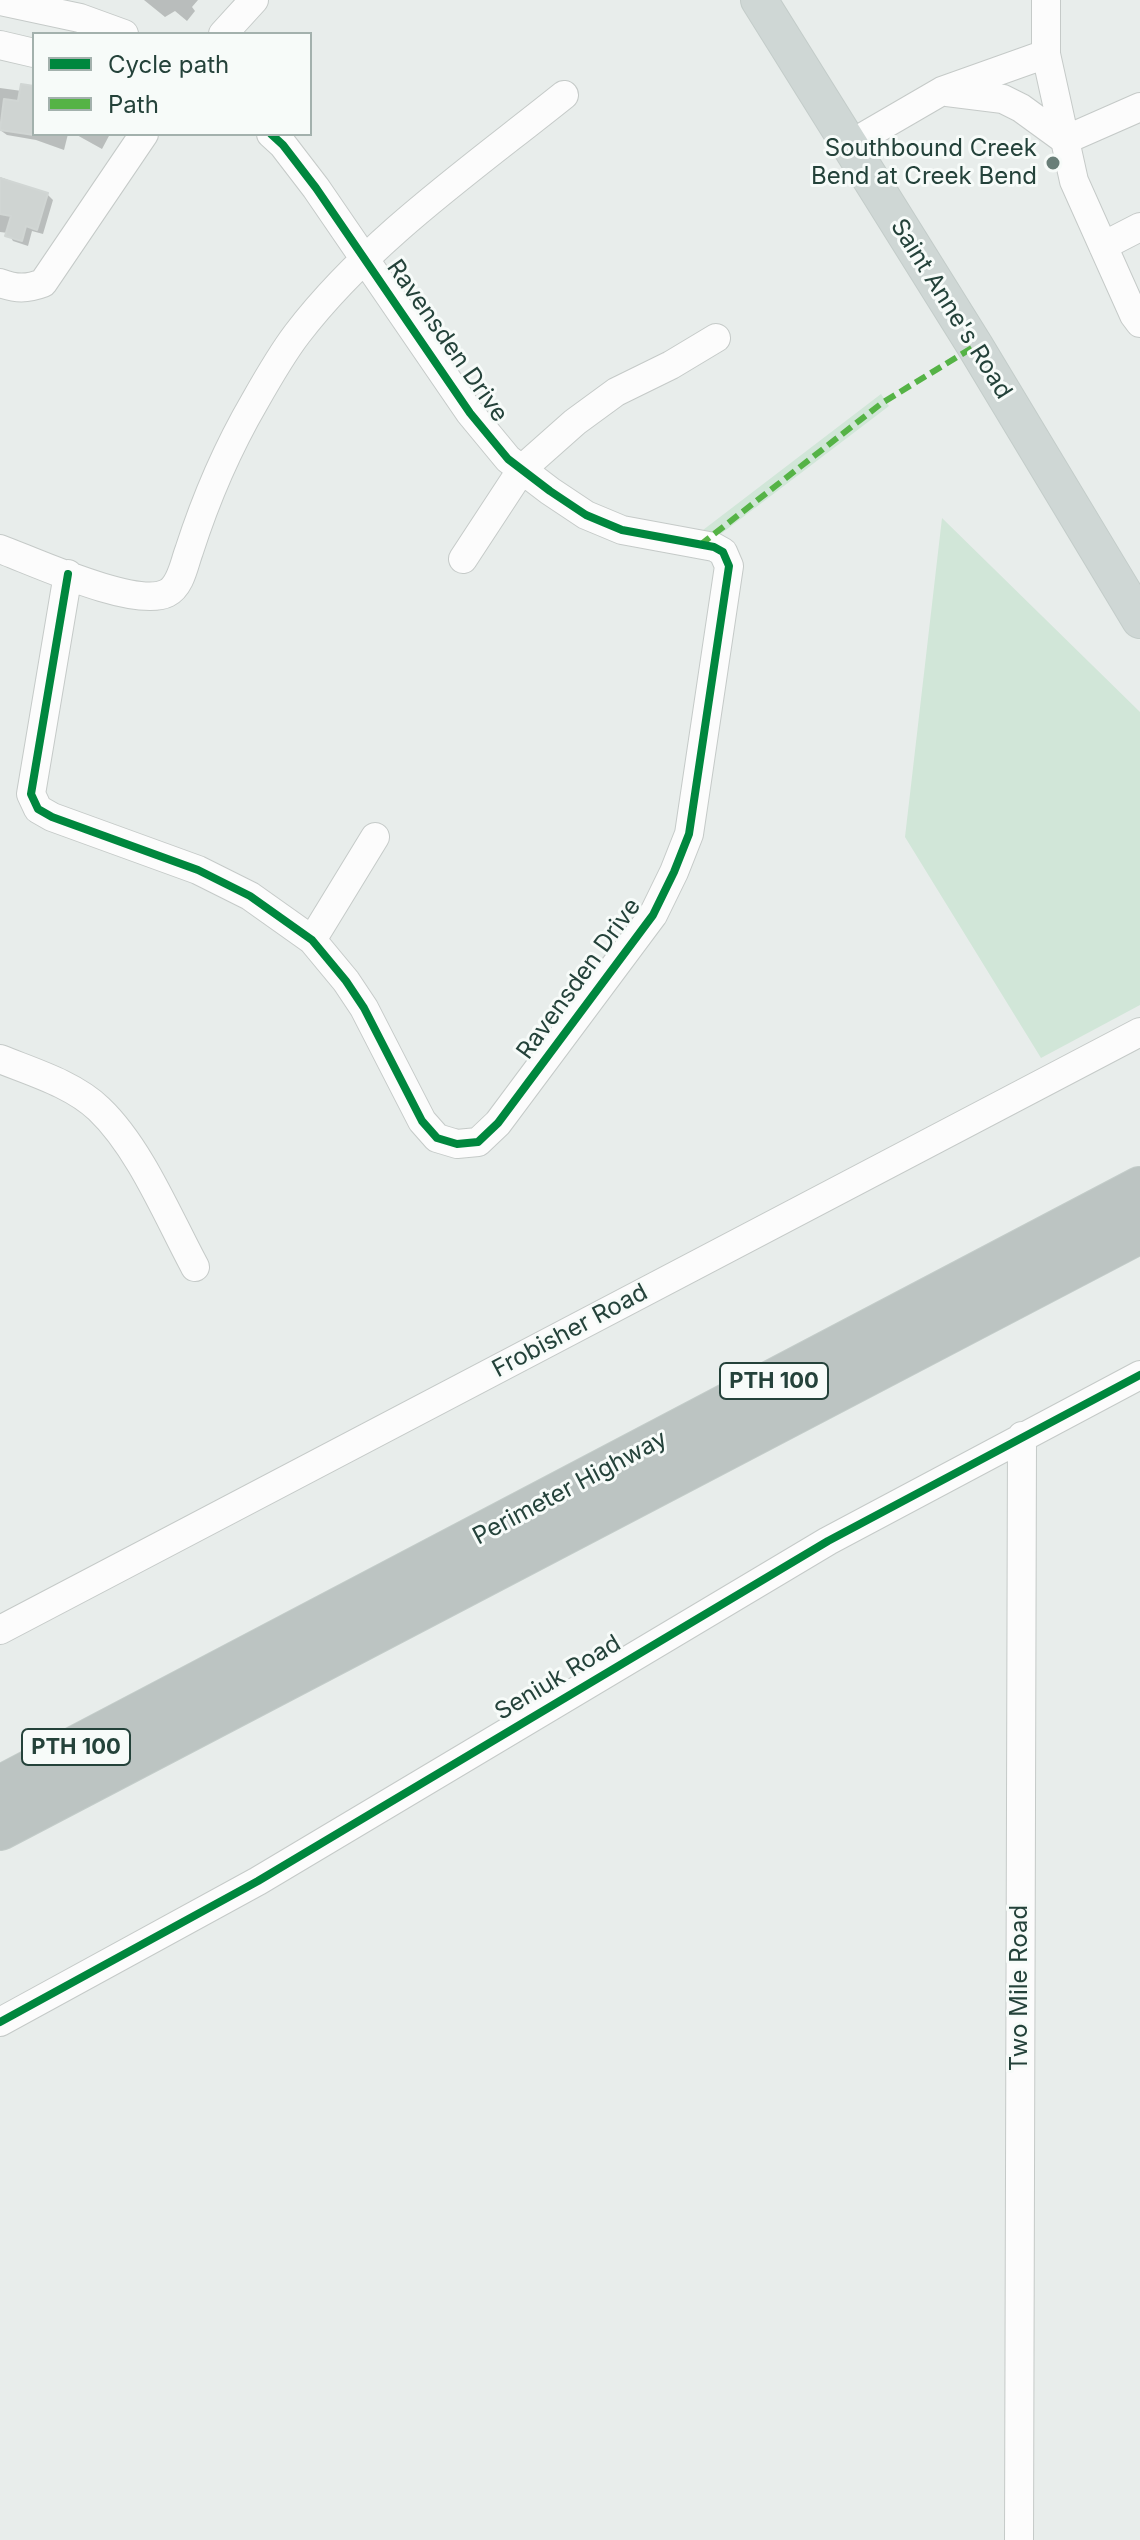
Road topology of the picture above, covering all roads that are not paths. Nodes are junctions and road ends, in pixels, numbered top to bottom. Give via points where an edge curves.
1 (254, 0) edge
2 (759, 0) edge
3 (1046, 0) edge
4 (0, 1) edge
5 (118, 32) edge
6 (225, 32) edge
7 (0, 45) edge
8 (32, 53) edge
9 (1046, 54) junction
10 (942, 91) junction
11 (564, 95) dead end
12 (1140, 107) edge
13 (143, 136) edge
14 (273, 136) edge
15 (1065, 140) junction
16 (849, 145) junction
17 (1140, 227) edge
18 (1103, 246) junction
19 (366, 260) junction
20 (0, 283) edge
21 (1140, 323) edge
22 (716, 338) dead end
23 (522, 469) junction
24 (0, 549) edge
25 (463, 559) dead end
26 (68, 574) junction
27 (1140, 620) edge
28 (375, 837) dead end
29 (312, 940) junction
30 (1140, 1032) edge
31 (0, 1059) edge
32 (1140, 1188) edge
33 (1140, 1232) edge
34 (195, 1267) dead end
35 (1140, 1375) edge
36 (1022, 1436) junction
37 (0, 1630) edge
38 (0, 1787) edge
39 (0, 1829) edge
40 (0, 2022) edge
41 (1019, 2540) edge

1 - 6 street
2 - 16 main road, Saint Anne's Road
3 - 9 street
4 - 5 street
7 - 8 street
9 - 10 street
9 - 15 street
10 - 15 street via 1003,99
10 - 16 street
11 - 19 street
12 - 15 street
13 - 20 street via 43,283 14,288
14 - 19 street, Ravensden Drive
15 - 18 street via 1074,181
16 - 27 main road, Saint Anne's Road
17 - 18 street
18 - 21 street
19 - 23 street, Ravensden Drive via 470,413
19 - 26 street via 318,309 275,366 237,432 178,582 169,593 127,596
22 - 23 street via 616,392
23 - 25 street
23 - 29 street, Ravensden Drive via 586,515 622,530 714,547 729,566 689,834 674,872 653,915 498,1123 478,1142 457,1144 437,1138 422,1121 364,1008
24 - 26 street
26 - 29 street, Ravensden Drive via 31,794 38,809 211,877 250,896
28 - 29 street
30 - 37 street, Frobisher Road
31 - 34 street via 73,1091 98,1108 138,1161
32 - 38 highway, Perimeter Highway / PTH 100
33 - 39 highway, Perimeter Highway / PTH 100
35 - 36 street, Seniuk Road
36 - 40 street, Seniuk Road via 803,1556 258,1881
36 - 41 street, Two Mile Road

